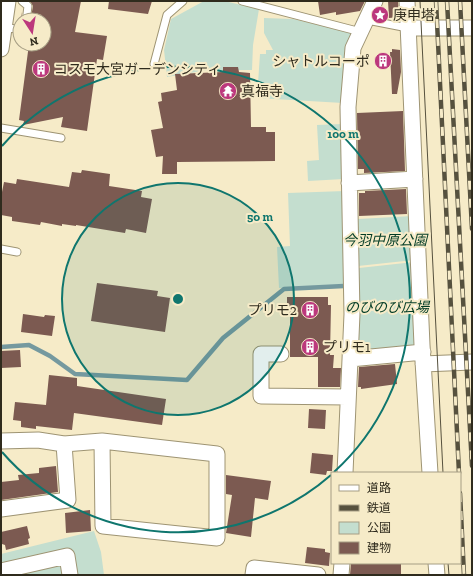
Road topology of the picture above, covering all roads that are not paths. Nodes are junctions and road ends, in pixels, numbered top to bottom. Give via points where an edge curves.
1 (8, 1) edge
2 (22, 1) edge
3 (183, 1) edge
4 (242, 1) edge
5 (375, 1) edge
6 (407, 1) edge
7 (27, 12) edge
8 (364, 26) junction
9 (4, 28) junction
10 (12, 28) edge
11 (408, 28) junction
12 (472, 28) edge
13 (1, 49) edge
14 (154, 64) dead end
15 (1, 128) edge
16 (60, 138) dead end
17 (415, 179) junction
18 (349, 183) junction
19 (1, 249) edge
20 (17, 252) dead end
21 (281, 354) dead end
22 (423, 358) junction
23 (350, 359) junction
24 (472, 362) edge
25 (347, 397) junction
26 (1, 441) edge
27 (102, 441) junction
28 (64, 444) junction
29 (345, 472) edge
30 (430, 472) edge
31 (1, 509) edge
32 (342, 564) edge
33 (436, 564) edge
34 (1, 571) edge
35 (70, 575) edge
36 (253, 575) edge
37 (318, 575) edge
38 (341, 575) edge
39 (437, 575) edge

1 - 9 street
2 - 7 lane via 28,6
3 - 14 lane via 167,15
4 - 8 lane
5 - 8 street
6 - 11 street
8 - 11 lane
8 - 18 street via 353,48 348,107
9 - 10 lane
9 - 13 street
11 - 12 street
11 - 17 street
15 - 16 lane
17 - 18 street
17 - 22 street
18 - 23 street via 352,314
19 - 20 lane
21 - 25 street via 261,354 261,396
22 - 23 street
22 - 24 street
22 - 30 street
23 - 25 street
25 - 29 street
26 - 28 street via 38,440
27 - 27 street via 217,454 217,538 104,526
27 - 28 street
28 - 31 street via 68,500
32 - 38 street
33 - 39 street
34 - 35 street via 67,556
36 - 37 street via 254,568

